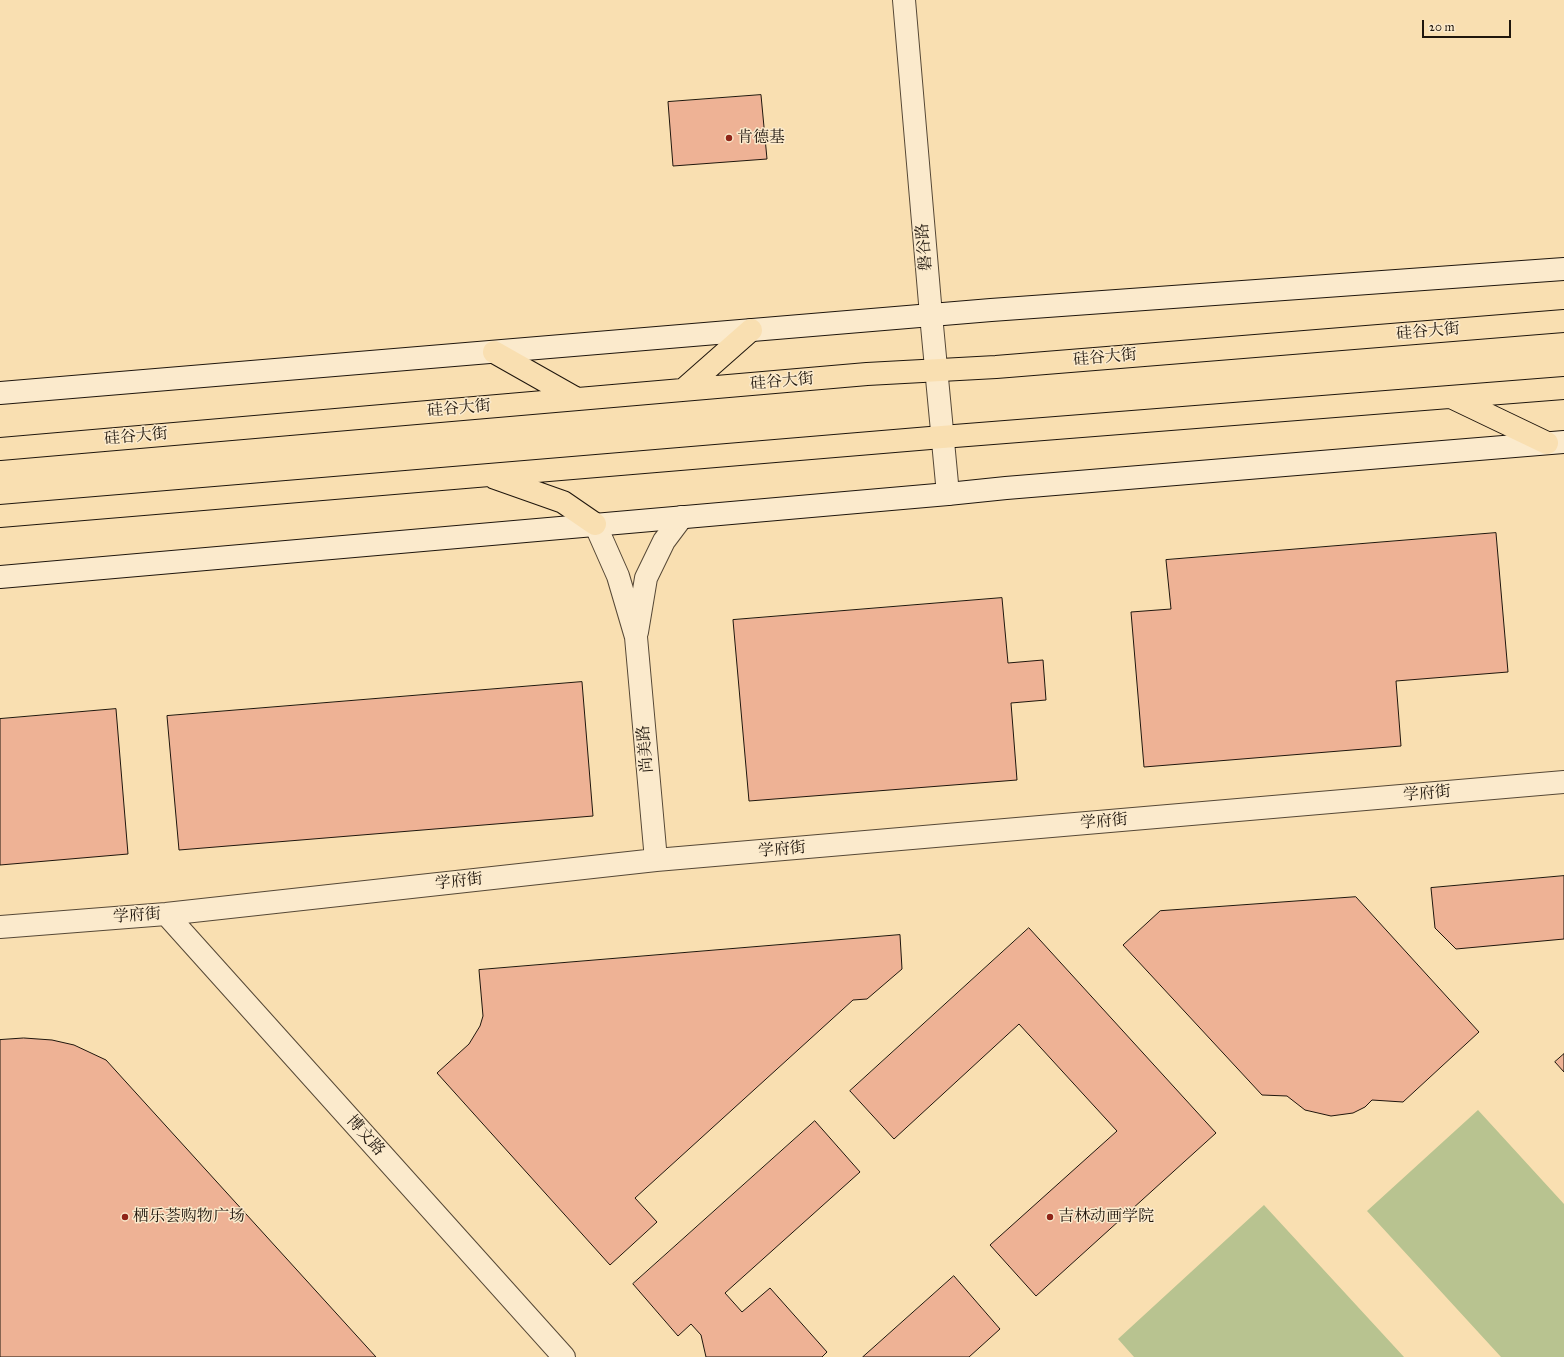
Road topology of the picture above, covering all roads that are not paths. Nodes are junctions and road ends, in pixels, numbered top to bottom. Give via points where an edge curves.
1 (904, 0) edge
2 (1564, 269) edge
3 (931, 315) junction
4 (1564, 321) edge
5 (751, 330) junction
6 (494, 352) junction
7 (936, 371) junction
8 (1564, 388) edge
9 (683, 390) junction
10 (0, 393) edge
11 (1452, 397) junction
12 (577, 399) junction
13 (942, 437) junction
14 (1556, 443) edge
15 (0, 448) edge
16 (488, 475) junction
17 (948, 494) junction
18 (0, 516) edge
19 (682, 517) junction
20 (595, 524) junction
21 (0, 577) edge
22 (636, 637) junction
23 (1564, 782) edge
24 (656, 860) junction
25 (166, 914) junction
26 (0, 927) edge
27 (564, 1357) edge

1 - 3 street, 磐谷路
2 - 3 street
3 - 5 street
3 - 7 street, 磐谷路
4 - 7 main road, 硅谷大街
5 - 6 street
5 - 9 main road
6 - 10 street
6 - 12 main road
7 - 9 main road, 硅谷大街 via 867,374
7 - 13 street, 磐谷路
8 - 11 main road
9 - 12 main road, 硅谷大街
11 - 13 main road
11 - 14 main road
12 - 15 main road, 硅谷大街
13 - 16 main road
13 - 17 street, 磐谷路
14 - 17 street
16 - 18 main road
16 - 20 main road via 563,502
17 - 19 street
19 - 20 street
19 - 22 street via 664,541 646,578
20 - 21 street
20 - 22 street via 618,576
22 - 24 street, 尚美路
23 - 24 street, 学府街
24 - 25 street, 学府街
25 - 26 street, 学府街
25 - 27 street, 博文路

